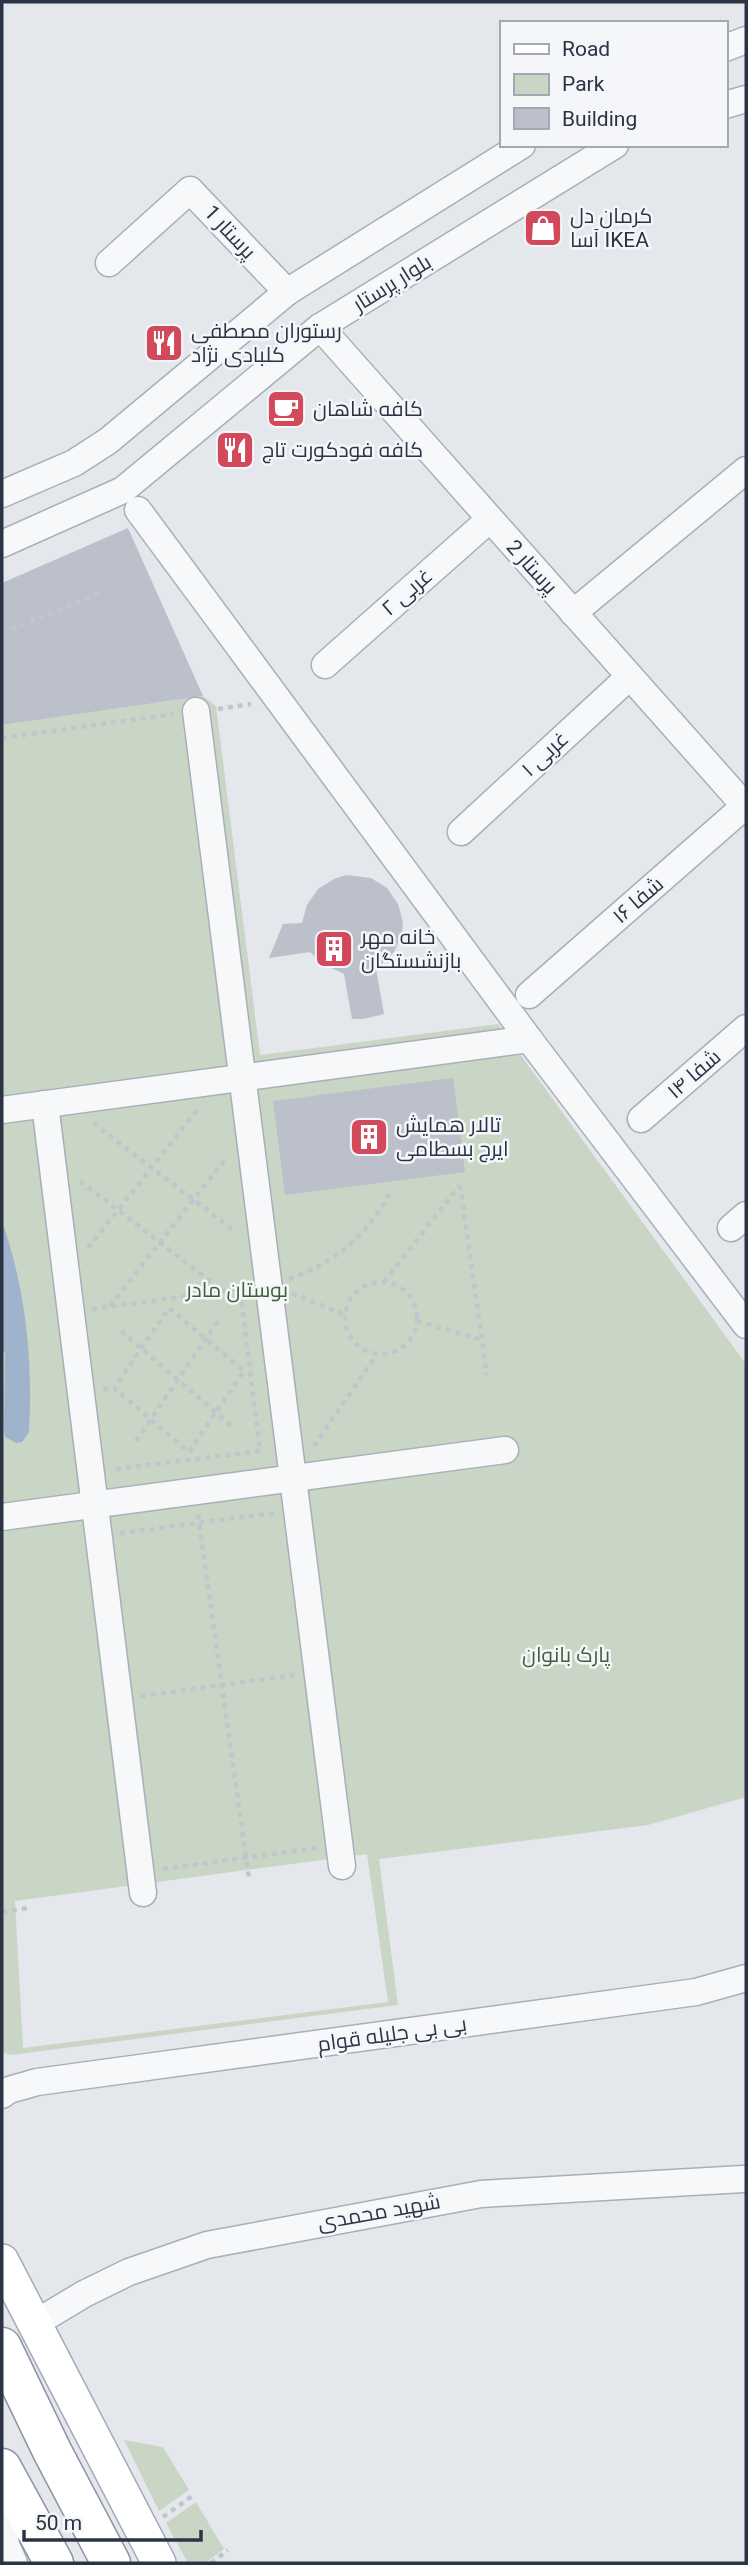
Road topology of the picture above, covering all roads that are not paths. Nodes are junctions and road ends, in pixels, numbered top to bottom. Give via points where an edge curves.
1 (746, 40) edge
2 (727, 47) edge
3 (746, 99) edge
4 (727, 104) edge
5 (519, 147) edge
6 (612, 147) edge
7 (109, 263) dead end
8 (288, 292) junction
9 (320, 327) junction
10 (746, 470) edge
11 (2, 494) edge
12 (138, 510) dead end
13 (490, 519) junction
14 (2, 544) edge
15 (573, 613) junction
16 (324, 665) dead end
17 (629, 677) junction
18 (196, 711) road end
19 (746, 806) edge
20 (461, 832) dead end
21 (529, 995) dead end
22 (746, 1028) edge
23 (529, 1039) junction
24 (231, 1079) junction
25 (55, 1102) junction
26 (2, 1110) edge
27 (641, 1119) dead end
28 (746, 1325) edge
29 (505, 1450) dead end
30 (293, 1478) junction
31 (95, 1505) junction
32 (2, 1517) edge
33 (340, 1855) road end
34 (142, 1882) road end
35 (746, 1978) edge
36 (2, 2077) edge
37 (37, 2082) junction
38 (2, 2095) edge
39 (743, 2179) dead end
40 (2, 2261) edge
41 (34, 2325) junction
42 (2, 2347) edge
43 (2, 2468) edge
44 (2, 2495) edge
45 (14, 2563) edge
46 (54, 2563) edge
47 (111, 2563) edge
48 (159, 2563) edge

1 - 2 street
3 - 4 street
5 - 8 street
6 - 9 street, بلوار پرستار
7 - 8 street, پرستار 1 via 190,190
8 - 11 street via 108,441 74,463
9 - 13 street, پرستار 2
9 - 14 street, بلوار پرستار via 123,490
10 - 15 street
12 - 23 street
13 - 15 street, پرستار 2
13 - 16 street, ۲ غربی
15 - 17 street, پرستار 2
17 - 19 street, پرستار 2
17 - 20 street, ۱ غربی
18 - 24 street
19 - 21 street, شفا ۱۶
22 - 27 street, شفا ۱۴
23 - 24 street
23 - 28 street
24 - 25 street
24 - 30 street via 249,1129
25 - 26 street
25 - 31 street via 51,1160 66,1276 83,1310
29 - 30 street
30 - 31 street
30 - 33 street
31 - 32 street
31 - 34 street
35 - 37 street, بی بی جلیله قوام via 696,1992
36 - 37 street
37 - 38 street
39 - 41 street, شهید محمدی via 481,2194 207,2245 129,2272
40 - 41 main road
41 - 48 main road
42 - 47 highway
43 - 46 highway
44 - 45 street via 6,2545

